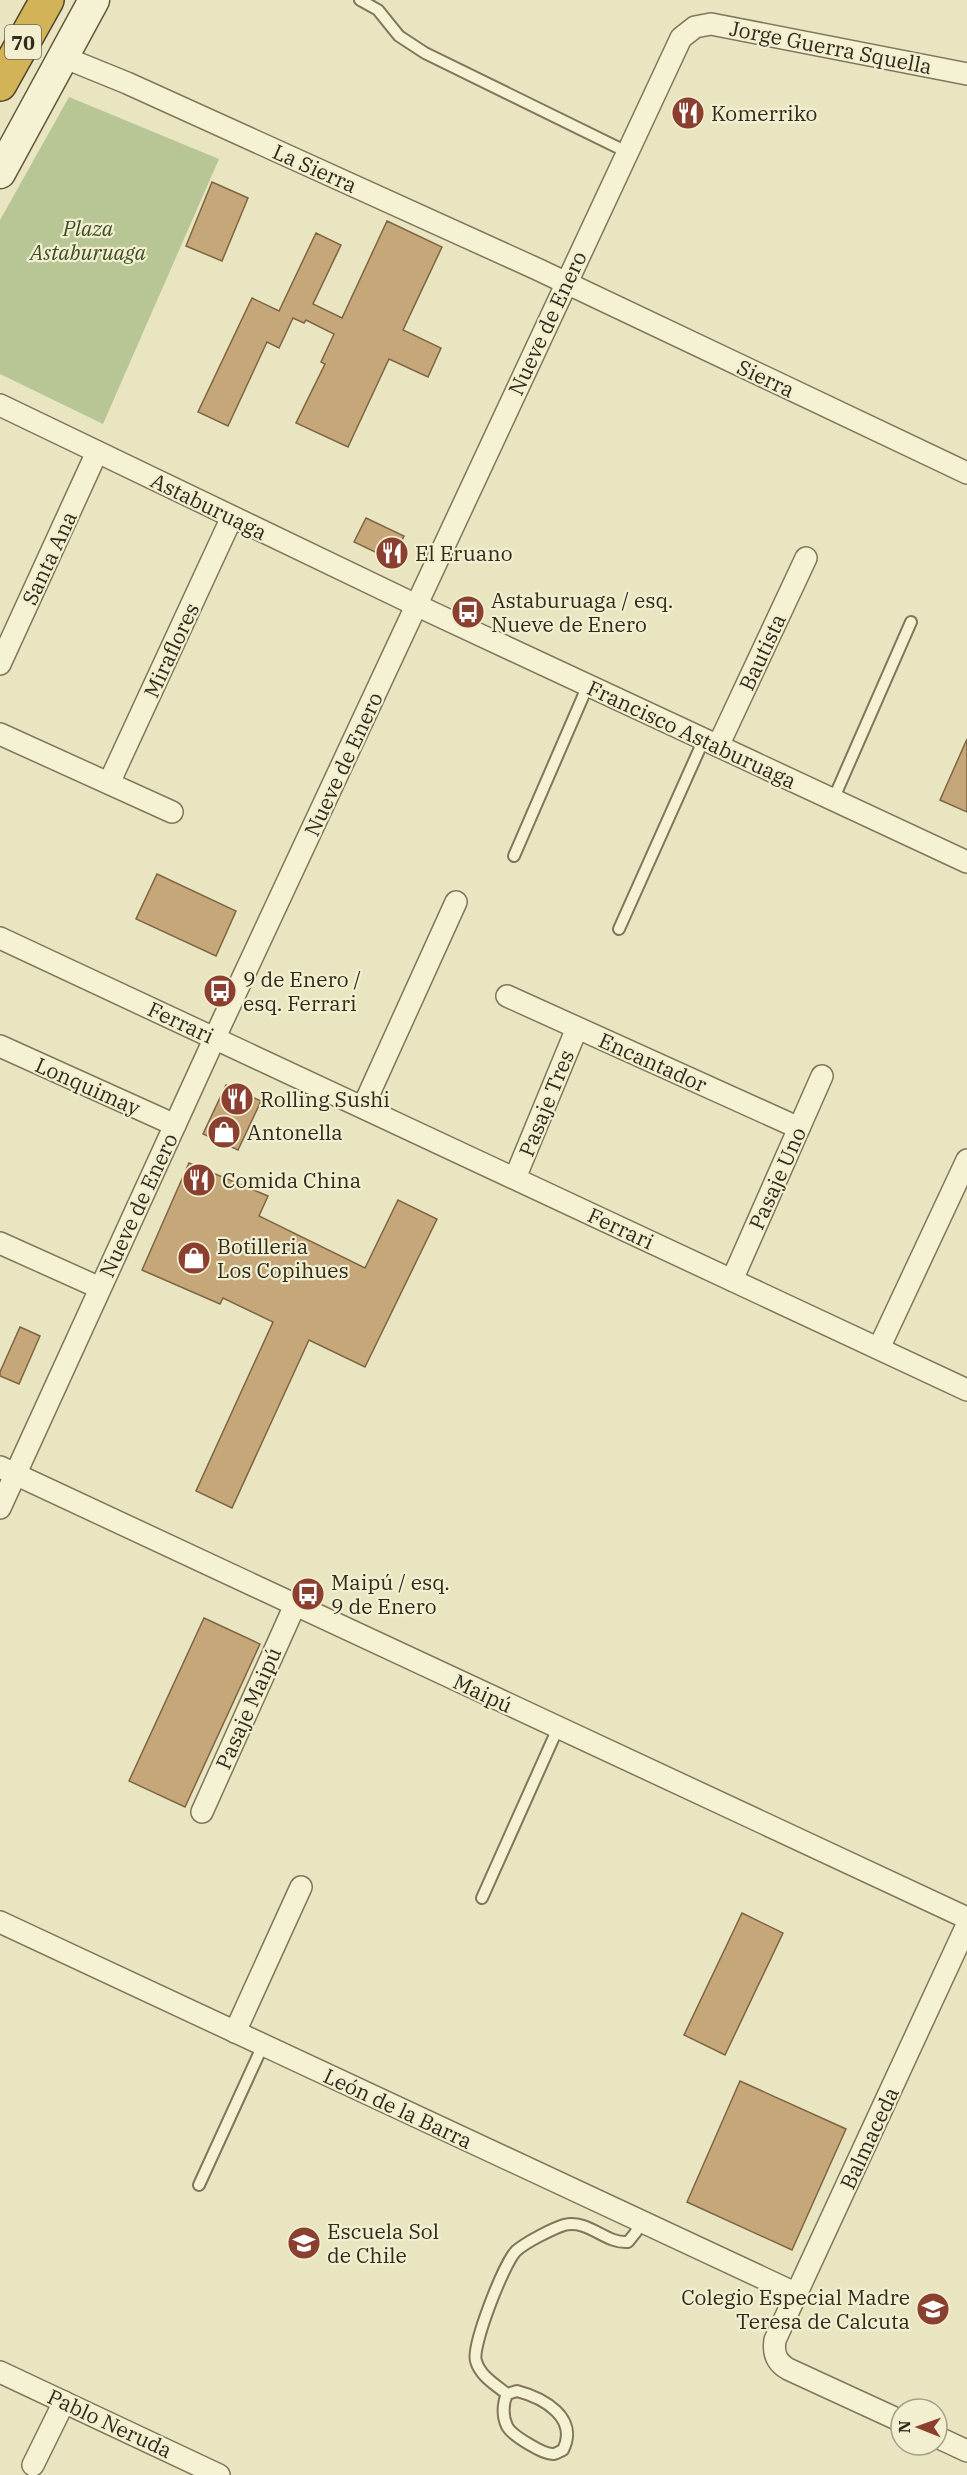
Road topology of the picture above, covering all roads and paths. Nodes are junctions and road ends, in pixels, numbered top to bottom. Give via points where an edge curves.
1 (46, 0) edge
2 (94, 0) edge
3 (360, 0) edge
4 (695, 27) joint
5 (63, 57) junction
6 (967, 74) edge
7 (0, 84) edge
8 (627, 152) junction
9 (0, 173) edge
10 (566, 283) junction
11 (0, 405) edge
12 (97, 452) junction
13 (967, 473) edge
14 (232, 517) junction
15 (806, 558) dead end
16 (418, 606) junction
17 (911, 622) dead end
18 (0, 664) edge
19 (588, 685) junction
20 (0, 734) edge
21 (711, 743) junction
22 (109, 783) junction
23 (833, 800) junction
24 (172, 812) dead end
25 (514, 856) dead end
26 (967, 862) edge
27 (456, 902) dead end
28 (619, 929) dead end
29 (0, 938) edge
30 (507, 996) dead end
31 (578, 1028) junction
32 (215, 1038) junction
33 (0, 1046) edge
34 (822, 1076) dead end
35 (363, 1107) junction
36 (175, 1125) junction
37 (799, 1128) junction
38 (967, 1160) edge
39 (515, 1178) junction
40 (0, 1243) edge
41 (732, 1280) junction
42 (100, 1288) junction
43 (879, 1348) junction
44 (967, 1390) edge
45 (8, 1471) edge
46 (0, 1508) edge
47 (295, 1605) junction
48 (558, 1728) junction
49 (202, 1812) dead end
50 (301, 1887) dead end
51 (482, 1898) dead end
52 (967, 1918) edge
53 (0, 1922) edge
54 (967, 1925) edge
55 (235, 2032) junction
56 (264, 2045) junction
57 (199, 2186) dead end
58 (639, 2220) junction
59 (797, 2294) junction
60 (0, 2372) edge
61 (507, 2394) junction
62 (64, 2402) junction
63 (889, 2415) edge
64 (949, 2443) edge
65 (967, 2451) edge
66 (33, 2465) dead end
67 (181, 2467) edge
68 (219, 2475) edge

1 - 7 highway, 70
2 - 5 main road
3 - 8 lane via 378,10 399,36 425,53
4 - 6 street, Jorge Guerra Squella via 719,25
4 - 8 street, Nueve de Enero via 676,46
5 - 9 main road
5 - 10 street, La Sierra
8 - 10 street, Nueve de Enero
10 - 13 street, Sierra
10 - 16 street, Nueve de Enero
11 - 12 street, Astaburuaga
12 - 14 street, Astaburuaga
12 - 18 street, Santa Ana
14 - 16 street, Astaburuaga
14 - 22 street, Miraflores
15 - 21 street, Bautista
16 - 19 street, Francisco Astaburuaga
16 - 32 street, Nueve de Enero
17 - 23 lane
19 - 21 street, Francisco Astaburuaga
19 - 25 lane
20 - 22 street
21 - 23 street, Francisco Astaburuaga
21 - 28 lane
22 - 24 street
23 - 26 street, Francisco Astaburuaga
27 - 35 street
29 - 32 street, Ferrari
30 - 31 street, Encantador
31 - 37 street, Encantador
31 - 39 street, Pasaje Tres
32 - 35 street, Ferrari
32 - 36 street, Nueve de Enero
33 - 36 street, Lonquimay
34 - 37 street, Pasaje Uno
35 - 39 street, Ferrari
36 - 42 street, Nueve de Enero
37 - 41 street, Pasaje Uno
38 - 43 street
39 - 41 street, Ferrari
40 - 42 street
41 - 43 street, Ferrari
42 - 45 street, Nueve de Enero
43 - 44 street, Ferrari
45 - 46 street, Nueve de Enero
45 - 47 street, Maipú
47 - 48 street, Maipú
47 - 49 street, Pasaje Maipú
48 - 51 lane
48 - 52 street, Maipú
50 - 55 street
53 - 55 street, León de la Barra
54 - 59 street, Balmaceda
55 - 56 street, León de la Barra
56 - 57 lane
56 - 58 street, León de la Barra
58 - 59 street, León de la Barra
58 - 61 lane via 628,2242 620,2243 581,2224 568,2224 516,2251 505,2268 475,2347 475,2361 482,2374
59 - 63 street, Balmaceda via 775,2340 778,2361
60 - 62 street, Pablo Neruda
61 - 61 lane via 517,2391 549,2405 565,2421 569,2439 563,2450 554,2454 543,2452 513,2434 503,2414
62 - 66 street
62 - 67 street, Pablo Neruda
64 - 65 street
67 - 68 street, Pablo Neruda

